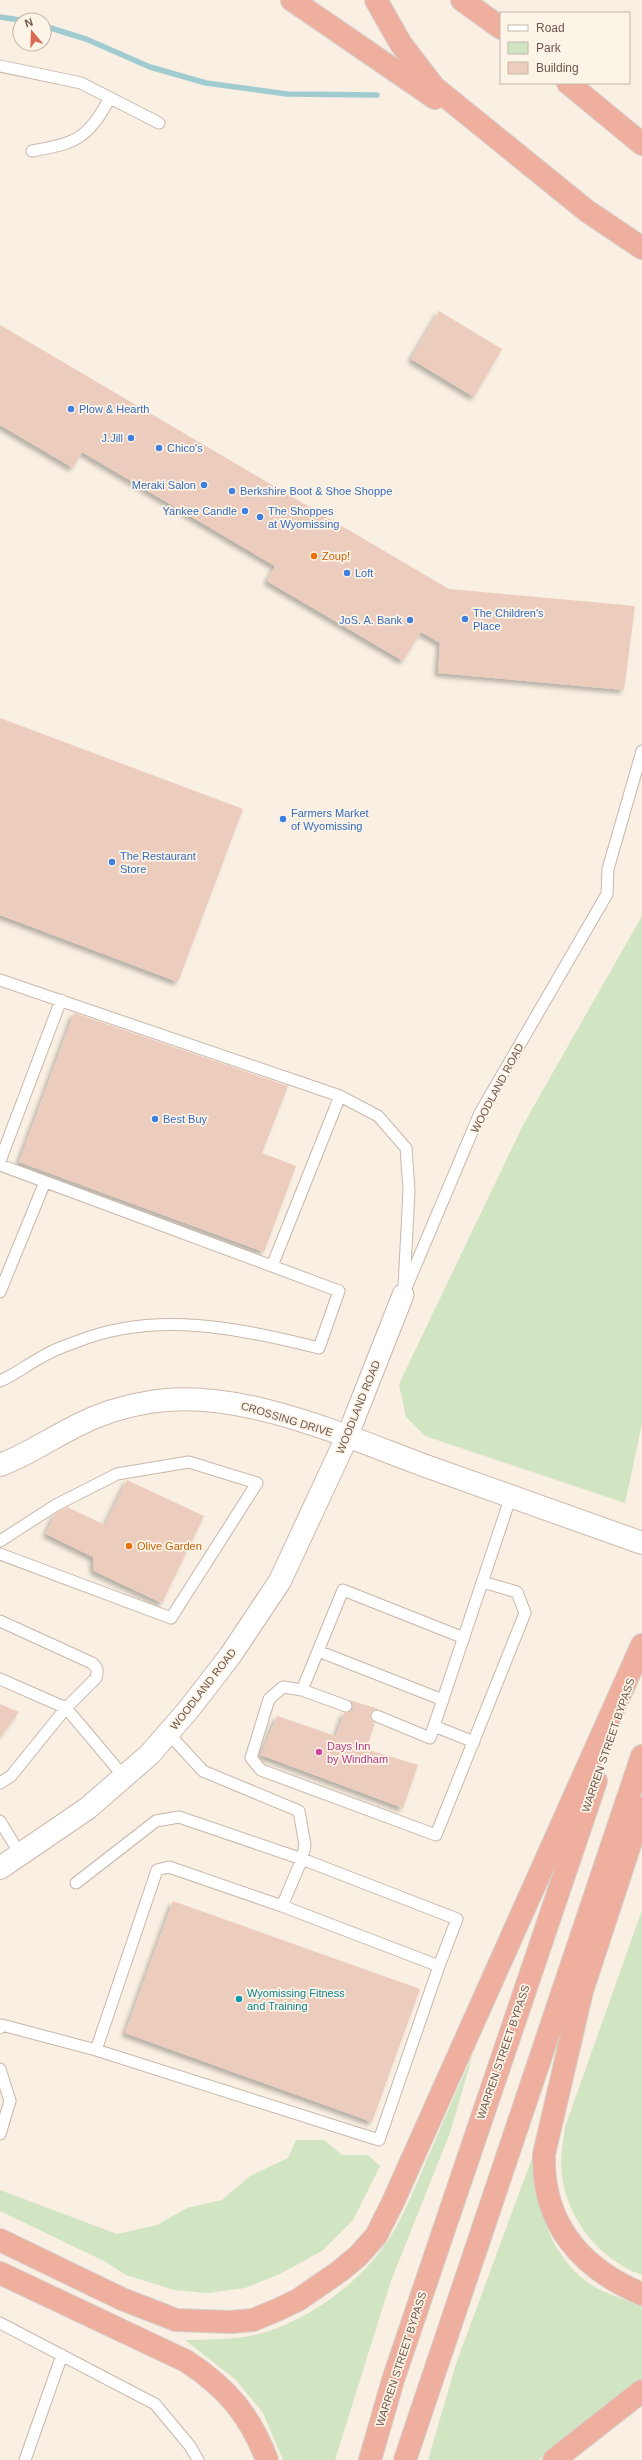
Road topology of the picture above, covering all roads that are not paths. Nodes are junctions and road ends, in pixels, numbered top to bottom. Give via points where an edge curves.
1 (292, 0) edge
2 (376, 0) edge
3 (462, 0) edge
4 (500, 27) edge
5 (0, 66) edge
6 (569, 84) edge
7 (110, 98) junction
8 (159, 123) dead end
9 (642, 144) edge
10 (32, 151) dead end
11 (524, 161) junction
12 (642, 248) edge
13 (642, 751) edge
14 (0, 980) edge
15 (61, 1000) junction
16 (340, 1096) junction
17 (0, 1161) edge
18 (0, 1165) edge
19 (45, 1182) junction
20 (272, 1266) junction
21 (0, 1292) edge
22 (403, 1295) junction
23 (0, 1380) edge
24 (346, 1437) junction
25 (0, 1465) edge
26 (511, 1496) junction
27 (0, 1541) edge
28 (642, 1543) edge
29 (0, 1554) edge
30 (483, 1582) junction
31 (0, 1621) edge
32 (464, 1638) junction
33 (642, 1645) edge
34 (318, 1651) junction
35 (0, 1679) edge
36 (302, 1690) junction
37 (443, 1700) junction
38 (346, 1706) dead end
39 (66, 1708) junction
40 (377, 1716) dead end
41 (434, 1726) junction
42 (168, 1733) junction
43 (474, 1742) junction
44 (642, 1756) edge
45 (125, 1778) junction
46 (0, 1783) edge
47 (642, 1808) edge
48 (0, 1821) edge
49 (20, 1854) junction
50 (302, 1859) junction
51 (0, 1868) edge
52 (76, 1882) dead end
53 (282, 1906) junction
54 (439, 1966) junction
55 (0, 2028) edge
56 (96, 2050) junction
57 (0, 2069) edge
58 (0, 2134) edge
59 (0, 2240) edge
60 (0, 2273) edge
61 (642, 2294) edge
62 (0, 2323) edge
63 (62, 2355) junction
64 (642, 2391) edge
65 (25, 2460) edge
66 (198, 2460) edge
67 (267, 2460) edge
68 (370, 2460) edge
69 (405, 2460) edge
70 (554, 2460) edge

1 - 11 highway
2 - 11 highway via 400,44 434,87
3 - 4 highway
5 - 7 lane via 81,83
6 - 9 highway
7 - 8 lane
7 - 10 lane via 95,125 68,144
11 - 12 highway via 587,211
13 - 22 lane, WOODLAND ROAD via 608,869 607,894 480,1113
14 - 15 lane
15 - 16 lane
15 - 17 lane
16 - 20 lane
16 - 22 lane via 378,1116 406,1148 409,1190
18 - 19 lane
19 - 20 lane
19 - 21 lane
20 - 23 lane via 339,1291 319,1348 220,1327 180,1324 142,1326 103,1332 76,1342 41,1357
22 - 24 street, WOODLAND ROAD
24 - 25 main road, CROSSING DRIVE via 255,1407 219,1400 152,1401 89,1419 25,1455
24 - 26 main road, CROSSING DRIVE
24 - 42 main road, WOODLAND ROAD via 280,1581 230,1656
26 - 28 main road, CROSSING DRIVE
26 - 30 lane
27 - 29 lane via 56,1505 117,1474 190,1462 257,1483 171,1618
30 - 32 lane
30 - 43 lane via 517,1592 525,1613
31 - 39 lane via 97,1667 96,1678
32 - 34 lane via 343,1590
32 - 37 lane
33 - 59 highway via 393,2202 376,2236 358,2256 320,2286 277,2310 253,2320 206,2322 176,2320 122,2299
33 - 68 highway, WARREN STREET BYPASS via 392,2380
34 - 36 lane
34 - 37 lane
35 - 39 lane
36 - 38 lane
36 - 43 lane via 283,1687 269,1699 252,1758 261,1770 436,1835
37 - 41 lane
39 - 45 lane
39 - 46 lane via 10,1776
40 - 41 lane via 430,1738
41 - 43 lane
42 - 45 main road, WOODLAND ROAD
42 - 50 lane via 203,1771 299,1811 305,1845
44 - 69 highway
45 - 49 main road, WOODLAND ROAD via 88,1808
47 - 61 highway via 582,1991 544,2154 543,2172 554,2213 564,2234 578,2253 610,2280
48 - 49 lane
49 - 51 main road, WOODLAND ROAD
50 - 52 lane via 179,1817 156,1821
50 - 53 lane
50 - 54 lane via 457,1919
53 - 54 lane
53 - 56 lane via 169,1867 157,1870
54 - 56 lane via 379,2140
55 - 56 lane via 2,2025
57 - 58 lane via 10,2101
60 - 67 highway via 186,2361 205,2374 229,2396 249,2421
62 - 63 lane
63 - 65 lane
63 - 66 lane via 155,2404 190,2446
64 - 70 highway

